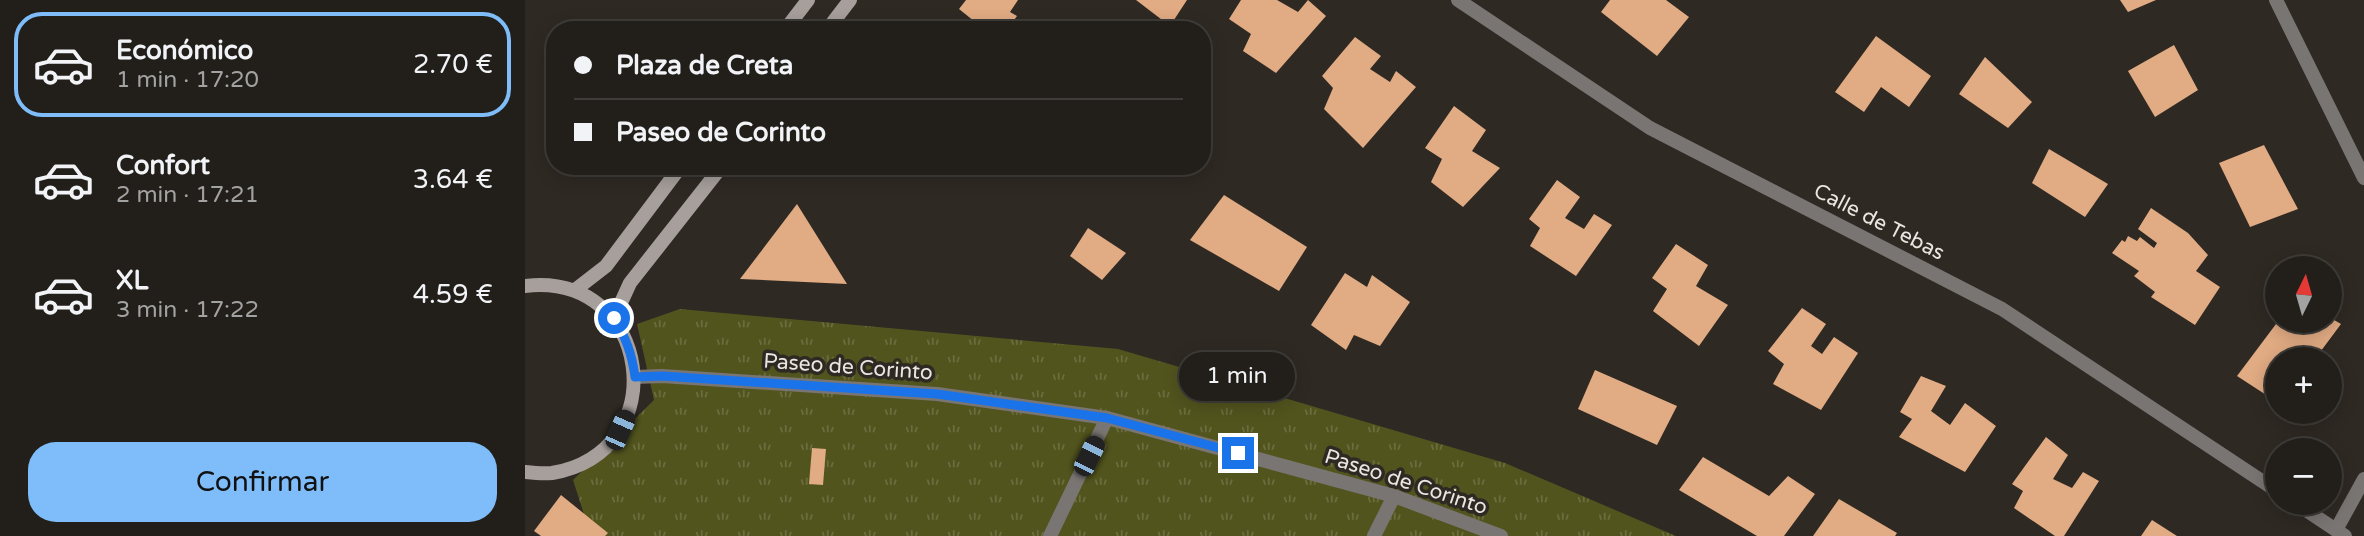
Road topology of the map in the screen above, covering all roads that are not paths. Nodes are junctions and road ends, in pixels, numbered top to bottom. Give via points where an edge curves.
1 (808, 0) edge
2 (850, 0) edge
3 (1458, 0) edge
4 (2276, 0) edge
5 (792, 21) edge
6 (834, 21) edge
7 (674, 175) edge
8 (715, 175) edge
9 (2364, 178) edge
10 (525, 286) edge
11 (575, 290) junction
12 (614, 318) junction
13 (635, 377) junction
14 (1107, 418) junction
15 (525, 472) edge
16 (2364, 479) edge
17 (2265, 483) edge
18 (1394, 496) junction
19 (2313, 515) edge
20 (2340, 533) edge
21 (1050, 536) edge
22 (1374, 536) edge
23 (1501, 536) edge

1 - 5 main road
2 - 6 main road
3 - 17 street, Calle de Tebas via 1650,128 2002,309
4 - 9 street
7 - 11 main road via 606,267
8 - 12 main road via 629,283
10 - 11 main road via 544,283
11 - 12 main road
12 - 13 main road via 629,346
13 - 14 street, Paseo de Corinto via 937,394
13 - 15 main road via 631,405 620,430 601,452 577,466 550,473
14 - 18 street, Paseo de Corinto
14 - 21 street
16 - 20 street
18 - 22 street
18 - 23 street, Paseo de Corinto
19 - 20 street

